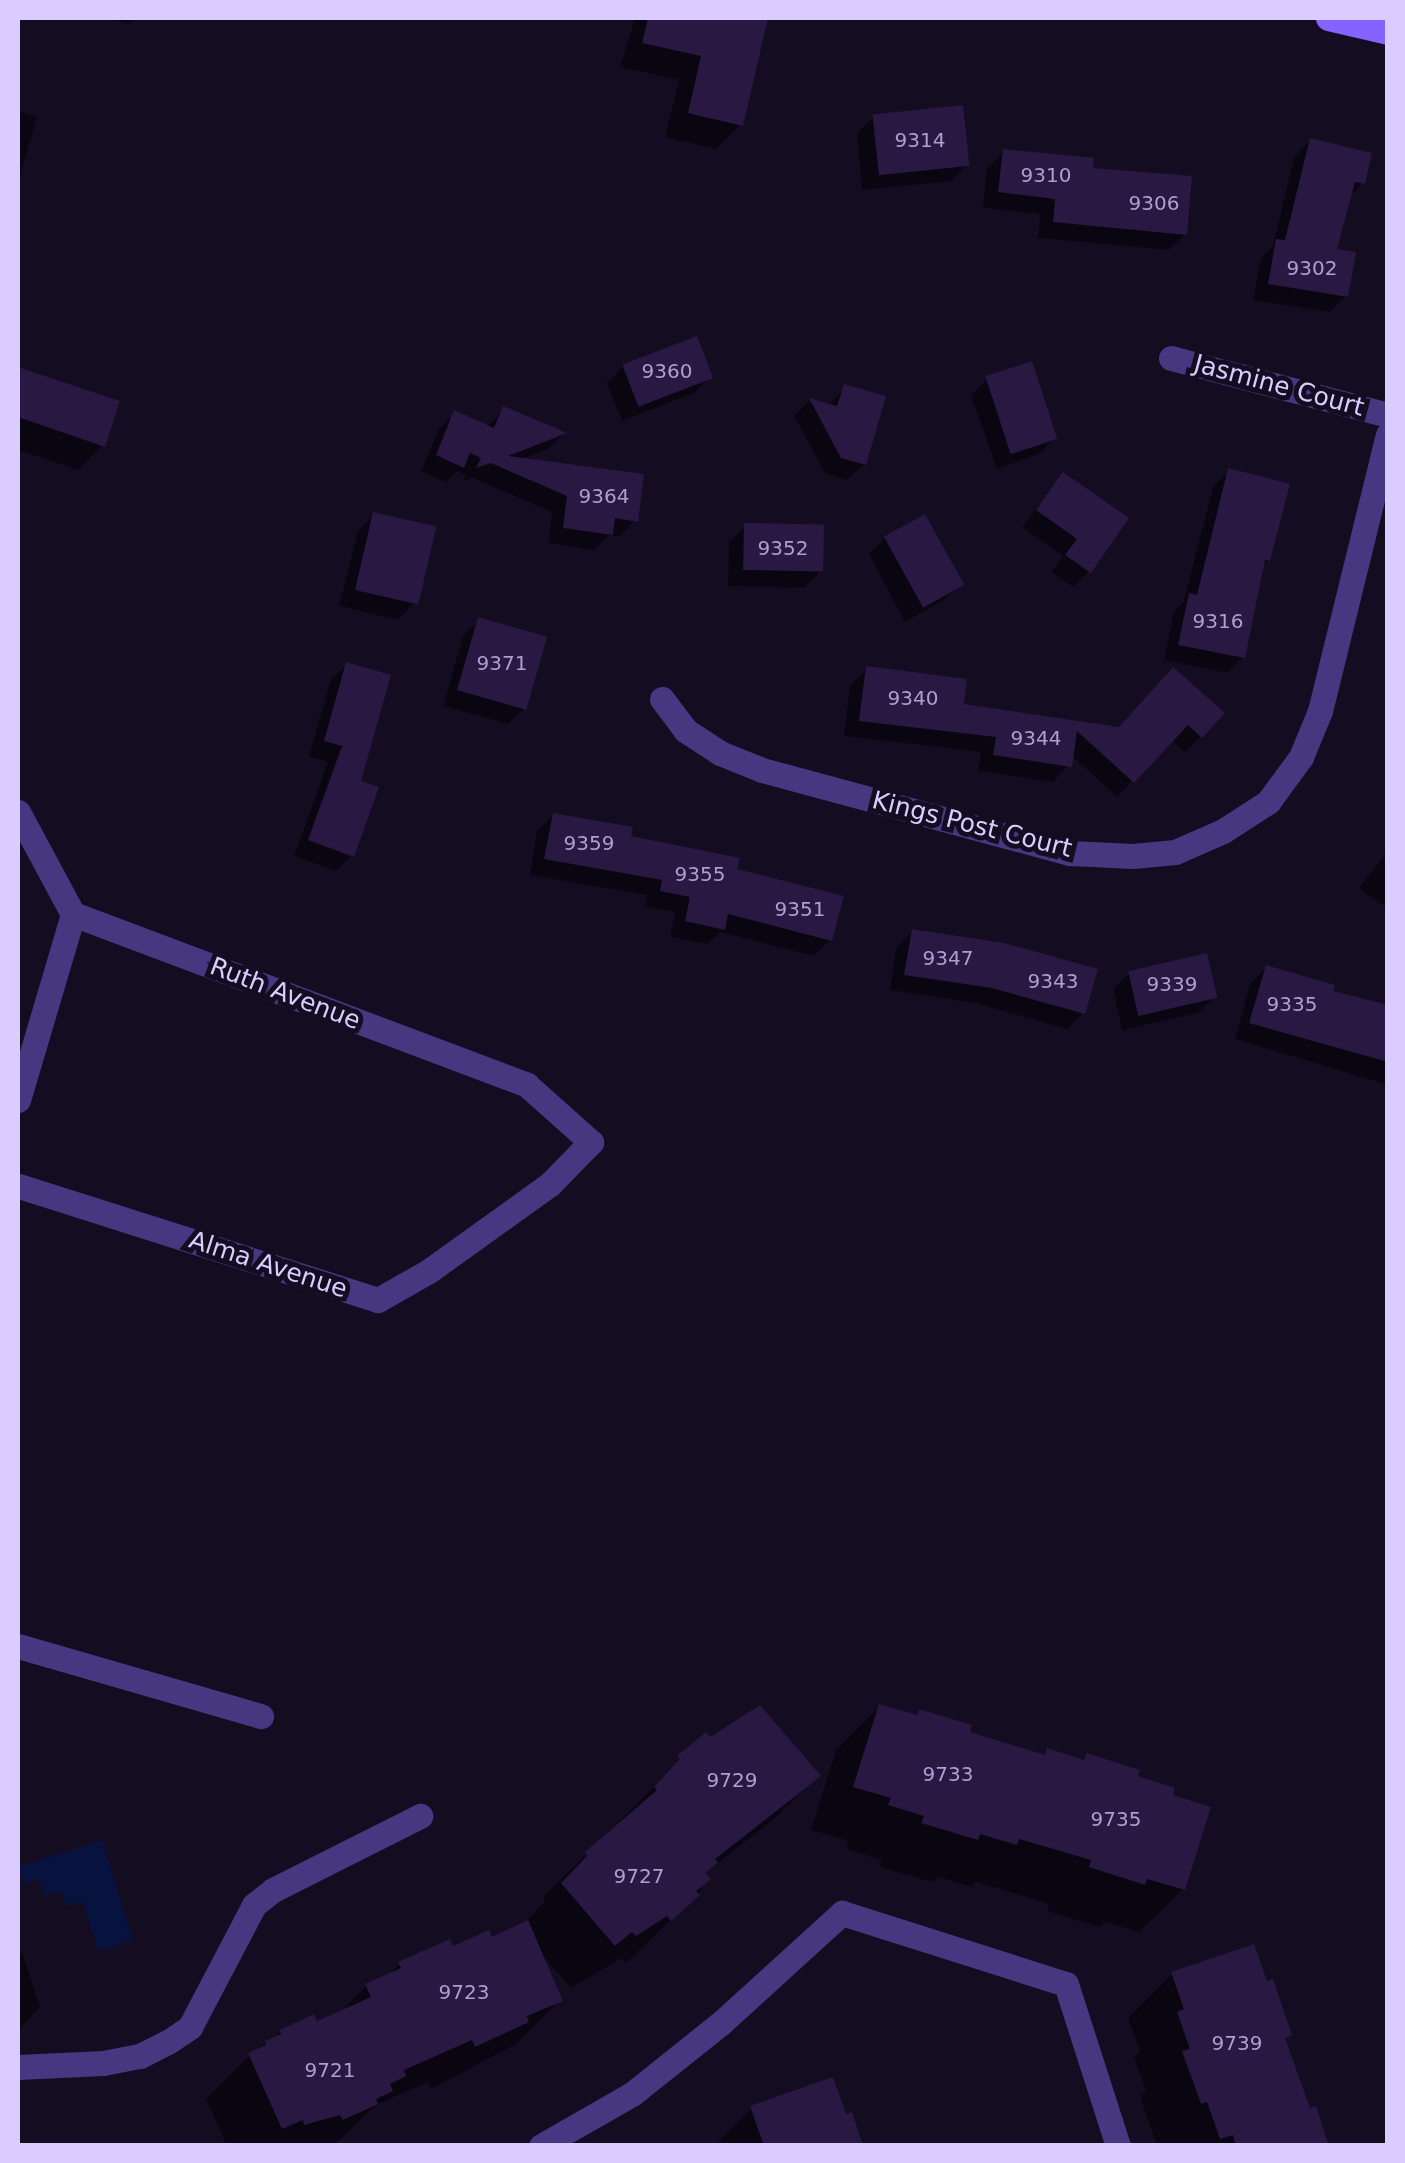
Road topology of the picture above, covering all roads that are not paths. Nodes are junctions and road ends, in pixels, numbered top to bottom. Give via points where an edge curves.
1 (1328, 18) edge
2 (1388, 32) edge
3 (1170, 358) dead end
4 (1388, 415) edge
5 (1388, 435) edge
6 (662, 699) dead end
7 (18, 812) edge
8 (73, 914) junction
9 (18, 1100) edge
10 (591, 1142) joint
11 (18, 1186) edge
12 (18, 1646) edge
13 (260, 1716) dead end
14 (420, 1816) dead end
15 (18, 2067) edge
16 (570, 2139) edge
17 (541, 2146) edge
18 (1118, 2146) edge

1 - 2 street
3 - 4 street, Jasmine Court
5 - 6 street, Kings Post Court via 1320,711 1301,757 1268,802 1175,852 1070,853 762,770 685,730
7 - 8 street
8 - 9 street
8 - 10 street, Ruth Avenue via 528,1085
10 - 11 street, Alma Avenue via 550,1184 378,1300
12 - 13 street
14 - 15 street via 254,1905 190,2026 168,2042 103,2063
16 - 17 street
16 - 18 street via 675,2061 842,1912 1066,1984

